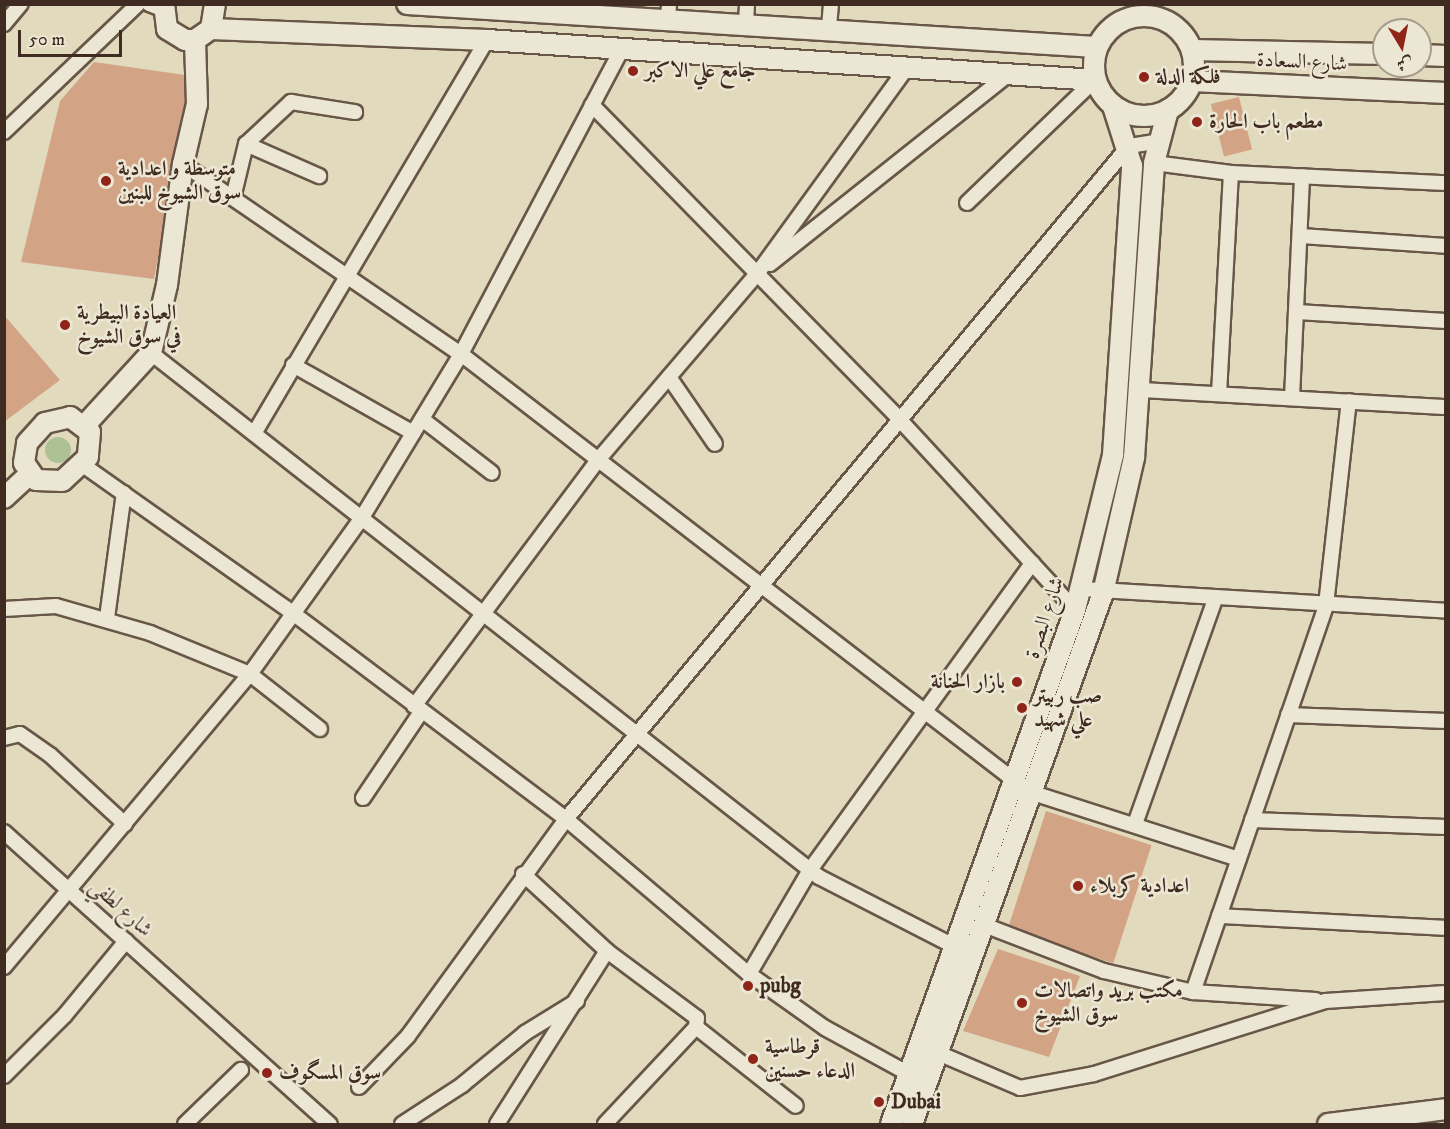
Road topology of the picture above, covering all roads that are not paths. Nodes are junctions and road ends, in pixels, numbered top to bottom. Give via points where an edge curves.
1 (21, 4) edge
2 (138, 4) edge
3 (215, 4) edge
4 (407, 4) edge
5 (831, 4) edge
6 (441, 5) edge
7 (158, 6) edge
8 (518, 7) edge
9 (1139, 10) edge
10 (1162, 11) edge
11 (599, 12) edge
12 (669, 12) edge
13 (746, 14) edge
14 (4, 24) edge
15 (830, 27) junction
16 (203, 35) junction
17 (487, 40) junction
18 (1096, 47) junction
19 (614, 49) junction
20 (1192, 50) junction
21 (1372, 54) edge
22 (906, 69) junction
23 (1006, 76) junction
24 (1095, 80) junction
25 (1192, 81) junction
26 (1446, 93) edge
27 (592, 105) junction
28 (1113, 106) junction
29 (1168, 110) junction
30 (355, 112) dead end
31 (4, 132) edge
32 (1160, 141) junction
33 (246, 144) junction
34 (1129, 146) junction
35 (1154, 163) junction
36 (183, 164) junction
37 (1231, 173) junction
38 (319, 176) dead end
39 (1302, 176) junction
40 (1446, 183) edge
41 (233, 198) junction
42 (967, 203) dead end
43 (1301, 236) junction
44 (1446, 246) edge
45 (346, 273) junction
46 (757, 274) junction
47 (1297, 312) junction
48 (1446, 321) edge
49 (151, 353) junction
50 (461, 354) junction
51 (293, 365) junction
52 (669, 377) junction
53 (1140, 390) junction
54 (1219, 394) junction
55 (1293, 398) junction
56 (1349, 401) junction
57 (1446, 407) edge
58 (899, 418) junction
59 (422, 419) junction
60 (85, 425) junction
61 (255, 432) junction
62 (413, 433) junction
63 (715, 444) dead end
64 (598, 460) junction
65 (83, 465) junction
66 (492, 473) dead end
67 (29, 475) junction
68 (124, 493) junction
69 (4, 498) edge
70 (363, 516) junction
71 (1032, 563) junction
72 (761, 586) junction
73 (1081, 589) junction
74 (1103, 593) junction
75 (1215, 599) junction
76 (1326, 605) junction
77 (4, 609) edge
78 (482, 610) junction
79 (1075, 610) junction
80 (1446, 611) edge
81 (290, 612) junction
82 (106, 618) junction
83 (250, 674) junction
84 (417, 709) junction
85 (927, 713) junction
86 (1288, 715) junction
87 (1446, 722) edge
88 (320, 729) dead end
89 (638, 732) junction
90 (4, 738) edge
91 (1015, 781) junction
92 (1033, 792) junction
93 (363, 798) dead end
94 (566, 819) junction
95 (1252, 820) junction
96 (125, 824) junction
97 (1135, 824) junction
98 (1446, 827) edge
99 (4, 832) edge
100 (1239, 859) junction
101 (810, 870) junction
102 (524, 874) junction
103 (70, 891) junction
104 (1219, 916) junction
105 (984, 925) junction
106 (1446, 928) edge
107 (126, 941) junction
108 (954, 946) junction
109 (607, 951) junction
110 (4, 967) edge
111 (749, 974) junction
112 (1193, 992) junction
113 (1446, 993) edge
114 (577, 1001) junction
115 (1324, 1001) junction
116 (696, 1027) junction
117 (938, 1053) junction
118 (241, 1070) dead end
119 (909, 1074) junction
120 (4, 1076) edge
121 (359, 1087) dead end
122 (796, 1106) dead end
123 (1446, 1109) edge
124 (497, 1124) edge
125 (185, 1125) edge
126 (330, 1125) edge
127 (402, 1125) edge
128 (605, 1125) edge
129 (891, 1125) edge
130 (912, 1125) edge
131 (1328, 1125) edge

1 - 14 street
2 - 31 street
3 - 16 main road
4 - 6 main road
5 - 15 street
6 - 8 main road
7 - 16 main road via 167,29 175,36
8 - 11 main road
9 - 10 main road
9 - 18 main road via 1113,26
10 - 20 main road
11 - 12 main road
11 - 19 main road
12 - 13 main road
13 - 15 main road
15 - 18 main road
16 - 17 main road
16 - 36 main road via 197,104
17 - 19 main road
17 - 45 street
18 - 24 main road
19 - 22 main road
19 - 27 street
20 - 21 main road, شارع السعادة
20 - 25 main road
22 - 23 main road
22 - 46 street
23 - 24 main road
23 - 46 street
24 - 28 main road
24 - 42 street
25 - 26 main road, شارع السعادة
25 - 29 main road
27 - 46 street
27 - 50 street
28 - 29 main road via 1140,116
28 - 34 main road, شارع البصرة
29 - 32 main road
30 - 33 street via 291,102
32 - 34 street
32 - 35 main road
33 - 38 street
33 - 41 street
34 - 58 street
34 - 73 main road, شارع البصرة via 1131,216 1113,455
35 - 37 street
35 - 53 main road
36 - 41 street
36 - 49 main road via 167,285
37 - 39 street
37 - 54 street
39 - 40 street
39 - 43 street
41 - 45 street
43 - 44 street
43 - 47 street
45 - 50 street
45 - 51 street
46 - 52 street
46 - 58 street
47 - 48 street
47 - 55 street
49 - 60 main road
49 - 61 street
50 - 59 street
50 - 64 street
51 - 61 street
51 - 62 street
52 - 63 street
52 - 64 street
53 - 54 street
53 - 74 main road via 1134,458
54 - 55 street
55 - 56 street
56 - 57 street
56 - 76 street
58 - 71 street
58 - 72 street
59 - 62 street
59 - 66 street
60 - 65 main road via 91,445
60 - 67 main road via 62,417 38,428 23,455
61 - 70 street
62 - 70 street
64 - 72 street
64 - 78 street
65 - 67 main road via 53,483
65 - 68 street
67 - 69 main road
68 - 81 street
68 - 82 street
70 - 78 street
70 - 81 street
71 - 79 street
71 - 85 street
72 - 85 street
72 - 89 street
73 - 74 street
73 - 79 main road, شارع البصرة
74 - 75 street
74 - 92 main road
75 - 76 street
75 - 97 street
76 - 80 street
76 - 86 street
77 - 82 street via 56,606
78 - 84 street
78 - 89 street
79 - 91 main road, شارع البصرة
81 - 83 street
81 - 84 street
82 - 83 street
83 - 88 street
83 - 96 street
84 - 93 street
84 - 94 street
85 - 91 street
85 - 101 street
86 - 87 street
86 - 95 street
89 - 94 street
89 - 101 street
90 - 96 street via 20,734 50,755
91 - 92 street
91 - 108 main road, شارع البصرة
92 - 97 street
92 - 105 main road
94 - 102 street
94 - 111 street
95 - 98 street
95 - 100 street
96 - 103 street
97 - 100 street
99 - 103 street, شارع لطفي
100 - 104 street
101 - 108 street
101 - 111 street
102 - 109 street
102 - 121 street via 408,1036
103 - 107 street, شارع لطفي
103 - 110 street
104 - 106 street
104 - 112 street
105 - 112 street via 1104,971
105 - 117 main road
107 - 120 street via 65,1016
107 - 126 street, شارع لطفي
108 - 119 main road, شارع البصرة
109 - 114 street
109 - 116 street via 697,1018
111 - 119 street via 825,1028
112 - 115 street
113 - 115 street
114 - 124 street
114 - 127 street via 525,1033 462,1085
115 - 117 street via 1094,1074 1020,1088
116 - 122 street
116 - 128 street
117 - 130 main road
118 - 125 street
119 - 129 main road, شارع البصرة
123 - 131 main road

